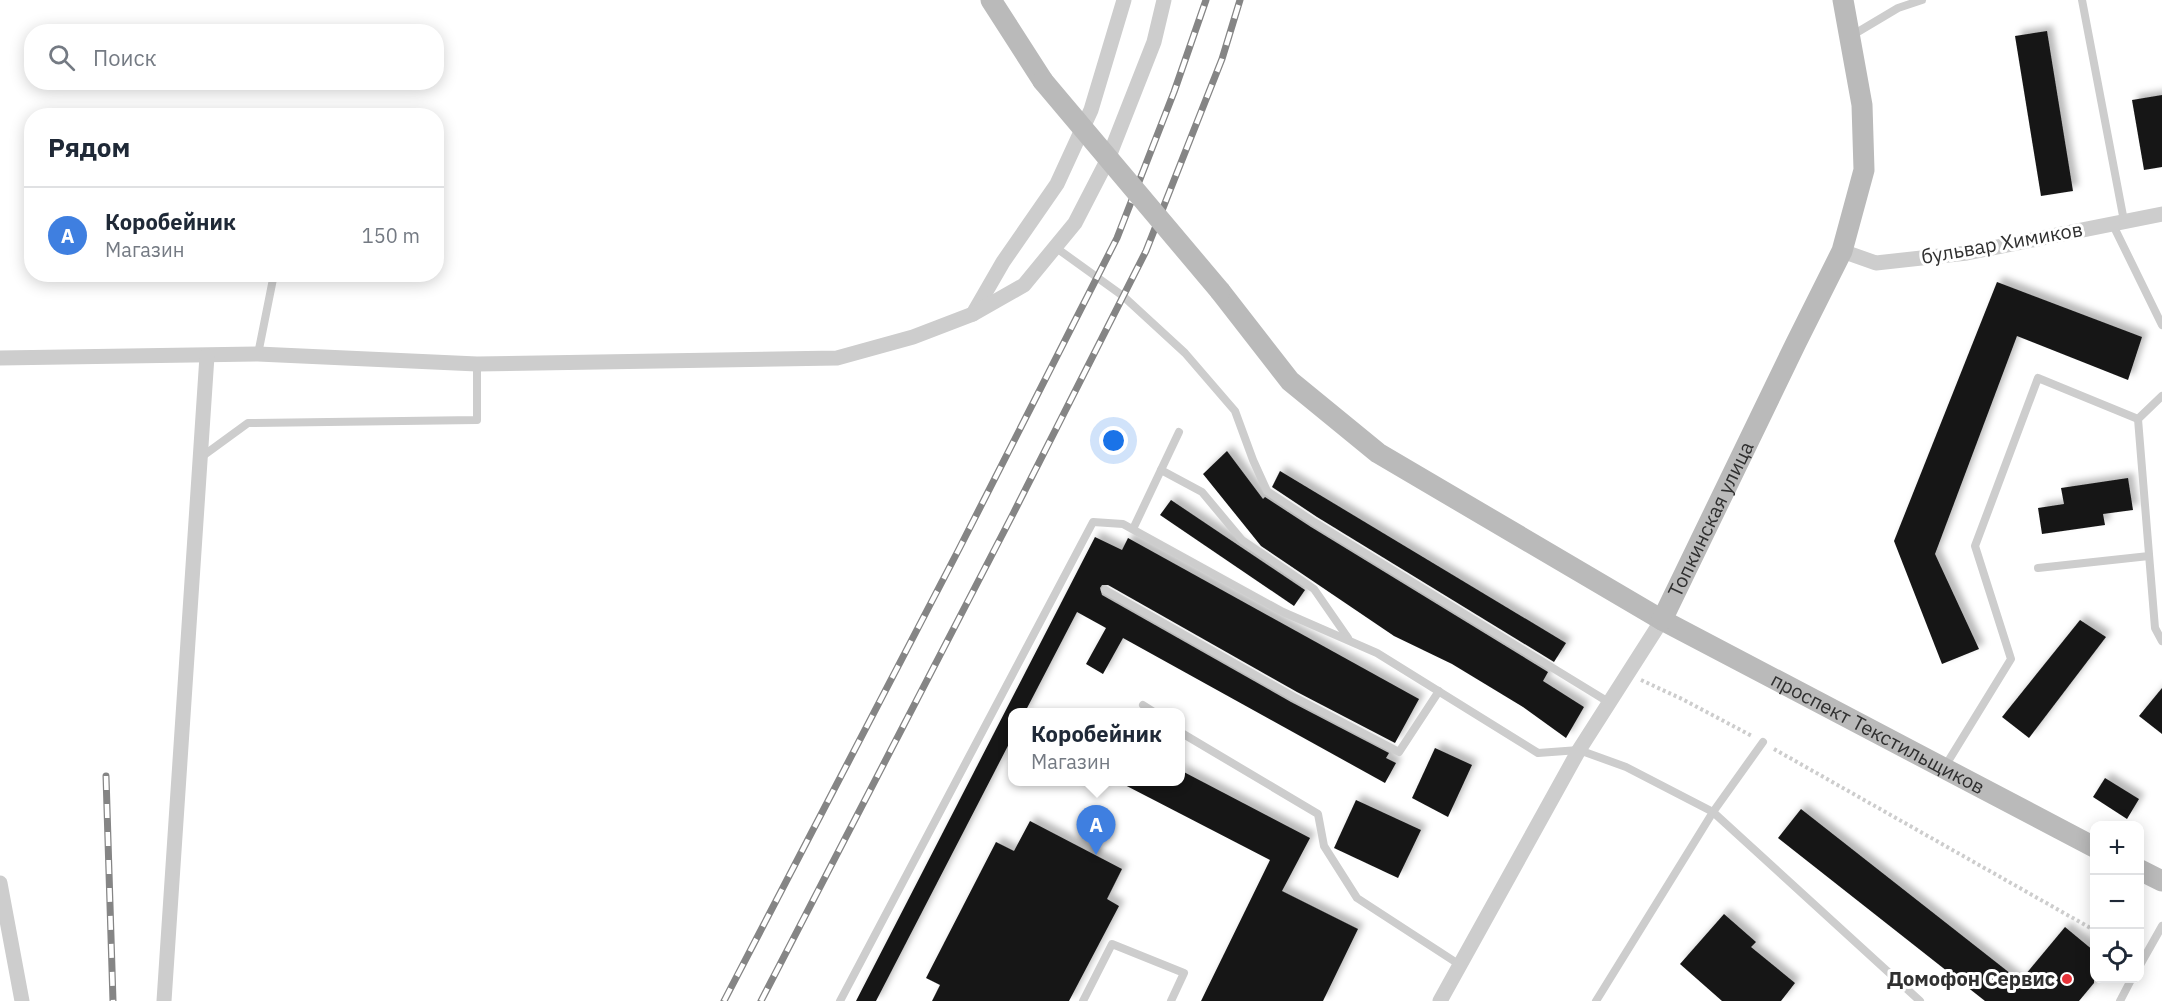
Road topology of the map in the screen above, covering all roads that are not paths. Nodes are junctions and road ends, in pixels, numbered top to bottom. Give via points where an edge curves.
1 (991, 0) edge
2 (1124, 0) edge
3 (1164, 0) edge
4 (1843, 0) edge
5 (1922, 0) edge
6 (2082, 0) edge
7 (1849, 36) junction
8 (2162, 214) edge
9 (2118, 222) junction
10 (1055, 247) junction
11 (1842, 251) junction
12 (272, 282) edge
13 (973, 314) junction
14 (2162, 326) edge
15 (258, 354) junction
16 (207, 356) junction
17 (0, 357) edge
18 (477, 364) junction
19 (2162, 396) edge
20 (2138, 419) junction
21 (1179, 432) dead end
22 (200, 458) junction
23 (1161, 470) junction
24 (1133, 529) junction
25 (2149, 556) junction
26 (2038, 568) dead end
27 (1105, 590) dead end
28 (1662, 620) junction
29 (1349, 640) junction
30 (2162, 640) edge
31 (1439, 691) junction
32 (1610, 703) junction
33 (1143, 705) dead end
34 (1148, 708) edge
35 (1185, 735) edge
36 (1763, 742) road end
37 (1579, 750) junction
38 (1943, 769) junction
39 (1713, 812) junction
40 (2090, 845) edge
41 (2144, 872) edge
42 (2162, 881) edge
43 (0, 884) edge
44 (2162, 926) edge
45 (2144, 957) edge
46 (1460, 965) junction
47 (2129, 983) edge
48 (22, 1001) edge
49 (164, 1001) edge
50 (840, 1001) edge
51 (1083, 1001) edge
52 (1171, 1001) edge
53 (1440, 1001) edge
54 (1596, 1001) edge
55 (1920, 1001) edge
56 (2120, 1001) edge

1 - 28 street, проспект Текстильщиков, bridge via 1043,81 1220,291 1290,381 1378,453
2 - 13 street via 1091,110 1058,184 1003,262
3 - 10 street via 1154,42 1108,159 1075,223
4 - 7 street, Топкинская улица
5 - 7 lane via 1898,8
6 - 9 lane
7 - 11 street, Топкинская улица via 1862,105 1864,170
8 - 9 street, бульвар Химиков
9 - 11 street, бульвар Химиков via 1967,253 1876,263
9 - 14 lane
10 - 13 street via 1024,285
10 - 32 lane via 1123,296 1185,353 1235,411 1267,491
11 - 28 street, Топкинская улица
12 - 15 lane
13 - 18 street via 837,358
15 - 16 street
15 - 18 street
16 - 17 street
16 - 22 street
18 - 22 lane via 477,420 248,423
19 - 20 lane
20 - 25 lane
20 - 38 lane via 2038,378 1975,546 2011,659
21 - 23 lane
22 - 49 street
23 - 24 lane
23 - 29 lane via 1203,492 1242,540 1314,589
24 - 29 lane via 1283,612
24 - 50 lane via 1123,524 1093,522
25 - 26 lane
25 - 30 lane via 2155,628
27 - 31 lane via 1399,752
28 - 32 street, Топкинская улица
28 - 38 street, проспект Текстильщиков
29 - 31 lane via 1377,652
31 - 37 lane via 1538,753
32 - 37 street, Топкинская улица
33 - 34 lane
35 - 46 lane via 1318,814 1324,846 1357,898
36 - 39 lane
37 - 39 lane via 1626,767
37 - 46 street, Топкинская улица
38 - 40 street, проспект Текстильщиков
39 - 54 lane
39 - 55 lane
41 - 42 street
43 - 48 street
44 - 45 lane
46 - 53 street, Топкинская улица
47 - 56 lane
51 - 52 lane via 1112,944 1184,973

